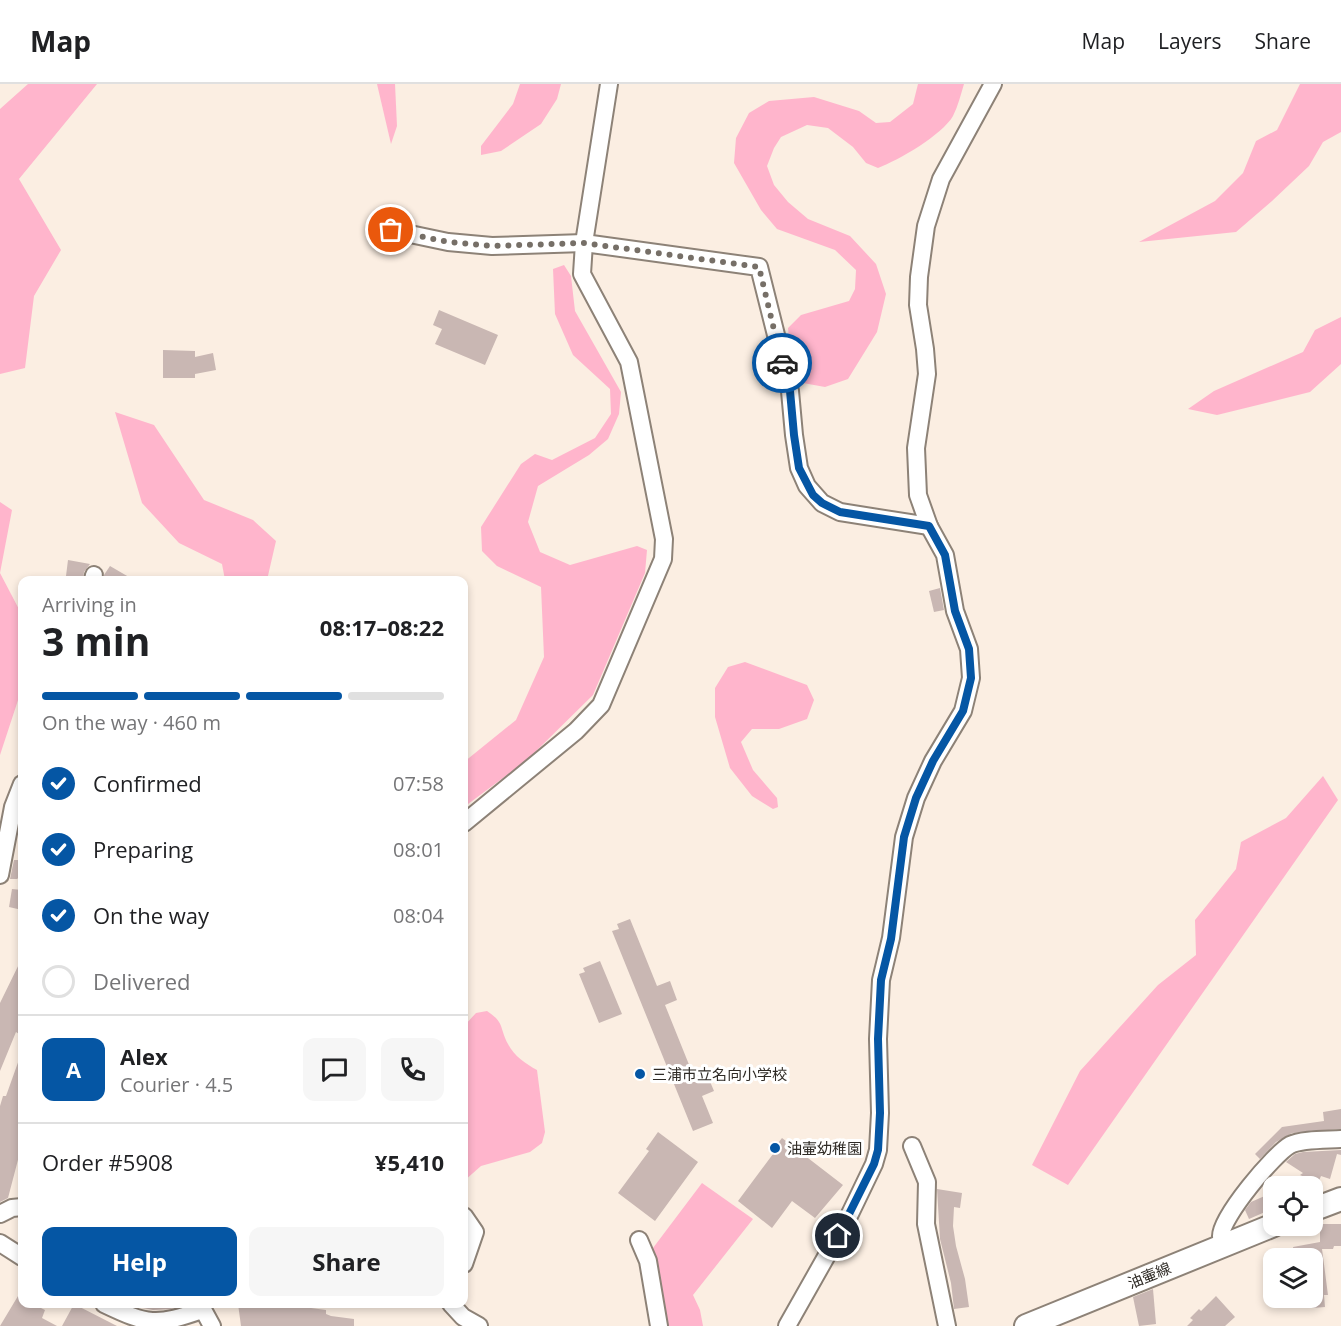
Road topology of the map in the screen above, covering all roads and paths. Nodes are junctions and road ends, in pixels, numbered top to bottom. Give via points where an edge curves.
1 (609, 84) edge
2 (993, 84) edge
3 (379, 231) dead end
4 (584, 243) junction
5 (929, 526) junction
6 (18, 794) edge
7 (468, 820) edge
8 (0, 875) edge
9 (1341, 1138) edge
10 (912, 1146) dead end
11 (1341, 1199) edge
12 (1323, 1206) edge
13 (18, 1207) edge
14 (0, 1214) edge
15 (468, 1222) edge
16 (1263, 1229) edge
17 (639, 1240) dead end
18 (0, 1243) edge
19 (1223, 1245) junction
20 (468, 1252) edge
21 (18, 1254) edge
22 (112, 1308) edge
23 (199, 1308) edge
24 (202, 1308) edge
25 (455, 1308) edge
26 (212, 1326) edge
27 (479, 1326) edge
28 (659, 1326) edge
29 (787, 1326) edge
30 (947, 1326) edge
31 (1028, 1326) edge

1 - 4 street
2 - 5 street via 941,179 921,256 918,305 927,374 916,468 918,495
3 - 4 street via 492,246
4 - 5 street via 759,267 790,391 799,468 807,486 822,503 840,512
4 - 7 street via 582,274 629,362 664,539 663,559 601,705 576,731
5 - 29 street via 945,555 955,611 969,649 971,678 963,711 933,761 904,837 891,939 881,980 876,1157 848,1218
6 - 8 street
9 - 19 street via 1293,1143 1280,1152 1240,1198 1224,1224
10 - 30 street via 927,1182 926,1224
11 - 12 main road
13 - 14 street
15 - 20 street via 475,1232
16 - 19 main road, 油壷線
17 - 28 street via 648,1261
18 - 21 street
19 - 31 main road, 油壷線
22 - 23 street via 138,1320 168,1325
24 - 26 street
25 - 27 street

